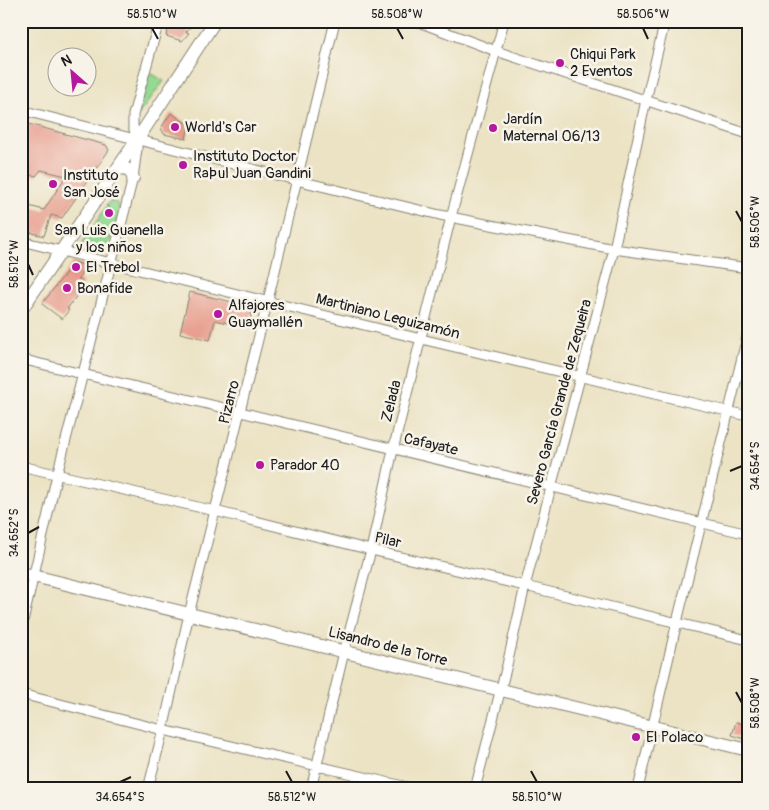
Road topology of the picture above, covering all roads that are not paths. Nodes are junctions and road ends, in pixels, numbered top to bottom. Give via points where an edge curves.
1 (140, 21) edge
2 (215, 21) edge
3 (335, 21) edge
4 (416, 21) edge
5 (504, 21) edge
6 (665, 21) edge
7 (158, 24) edge
8 (496, 51) junction
9 (646, 100) junction
10 (21, 110) edge
11 (748, 134) edge
12 (137, 140) junction
13 (116, 172) junction
14 (133, 178) junction
15 (296, 180) junction
16 (451, 216) junction
17 (21, 241) edge
18 (614, 249) junction
19 (62, 252) junction
20 (112, 263) junction
21 (748, 268) edge
22 (268, 300) junction
23 (21, 310) edge
24 (748, 333) edge
25 (421, 339) junction
26 (21, 360) edge
27 (82, 374) junction
28 (580, 376) junction
29 (729, 411) junction
30 (240, 414) junction
31 (748, 416) edge
32 (393, 450) junction
33 (21, 466) edge
34 (58, 475) junction
35 (551, 486) junction
36 (215, 511) junction
37 (701, 523) junction
38 (748, 534) edge
39 (371, 550) junction
40 (21, 573) edge
41 (34, 577) junction
42 (525, 586) junction
43 (189, 614) junction
44 (677, 622) junction
45 (21, 630) edge
46 (748, 640) edge
47 (344, 652) junction
48 (500, 690) junction
49 (21, 694) edge
50 (653, 726) junction
51 (163, 730) junction
52 (748, 750) edge
53 (316, 766) junction
54 (21, 785) edge
55 (33, 789) edge
56 (148, 789) edge
57 (311, 789) edge
58 (416, 789) edge
59 (475, 789) edge
60 (638, 789) edge

1 - 7 street
2 - 12 street
3 - 15 street, Pizarro
4 - 8 street
5 - 8 street, Zelada
6 - 9 street, Severo García Grande de Zequeira
7 - 12 street via 133,115
8 - 9 street
8 - 16 street, Zelada
9 - 11 street
9 - 18 street, Severo García Grande de Zequeira
10 - 12 street
12 - 13 street
12 - 14 street
12 - 15 street
13 - 14 street via 127,169
13 - 19 street
14 - 20 street
15 - 16 street
15 - 22 street, Pizarro
16 - 18 street
16 - 25 street, Zelada
17 - 19 street, Martiniano Leguizamón
18 - 21 street
18 - 28 street, Severo García Grande de Zequeira
19 - 20 street, Martiniano Leguizamón
19 - 23 street
20 - 22 street, Martiniano Leguizamón
20 - 27 street
22 - 25 street, Martiniano Leguizamón
22 - 30 street, Pizarro
24 - 29 street
25 - 28 street, Martiniano Leguizamón
25 - 32 street, Zelada
26 - 27 street, Cafayate
27 - 30 street, Cafayate
27 - 34 street
28 - 29 street, Martiniano Leguizamón
28 - 35 street, Severo García Grande de Zequeira
29 - 31 street, Martiniano Leguizamón
29 - 37 street
30 - 32 street, Cafayate
30 - 36 street, Pizarro
32 - 35 street, Cafayate
32 - 39 street, Zelada
33 - 34 street, Pilar
34 - 36 street, Pilar
34 - 41 street
35 - 37 street, Cafayate
35 - 42 street, Severo García Grande de Zequeira
36 - 39 street, Pilar
36 - 43 street, Pizarro
37 - 38 street, Cafayate
37 - 44 street
39 - 42 street, Pilar
39 - 47 street, Zelada
40 - 41 street, Lisandro de la Torre
41 - 43 street, Lisandro de la Torre
41 - 45 street
42 - 44 street, Pilar
42 - 48 street, Severo García Grande de Zequeira
43 - 47 street, Lisandro de la Torre
43 - 51 street, Pizarro
44 - 46 street, Pilar
44 - 50 street
47 - 48 street, Lisandro de la Torre
47 - 53 street, Zelada
48 - 50 street, Lisandro de la Torre
48 - 59 street, Severo García Grande de Zequeira
49 - 51 street
50 - 52 street, Lisandro de la Torre
50 - 60 street
51 - 53 street
51 - 56 street, Pizarro
53 - 57 street, Zelada
53 - 58 street
54 - 55 street

